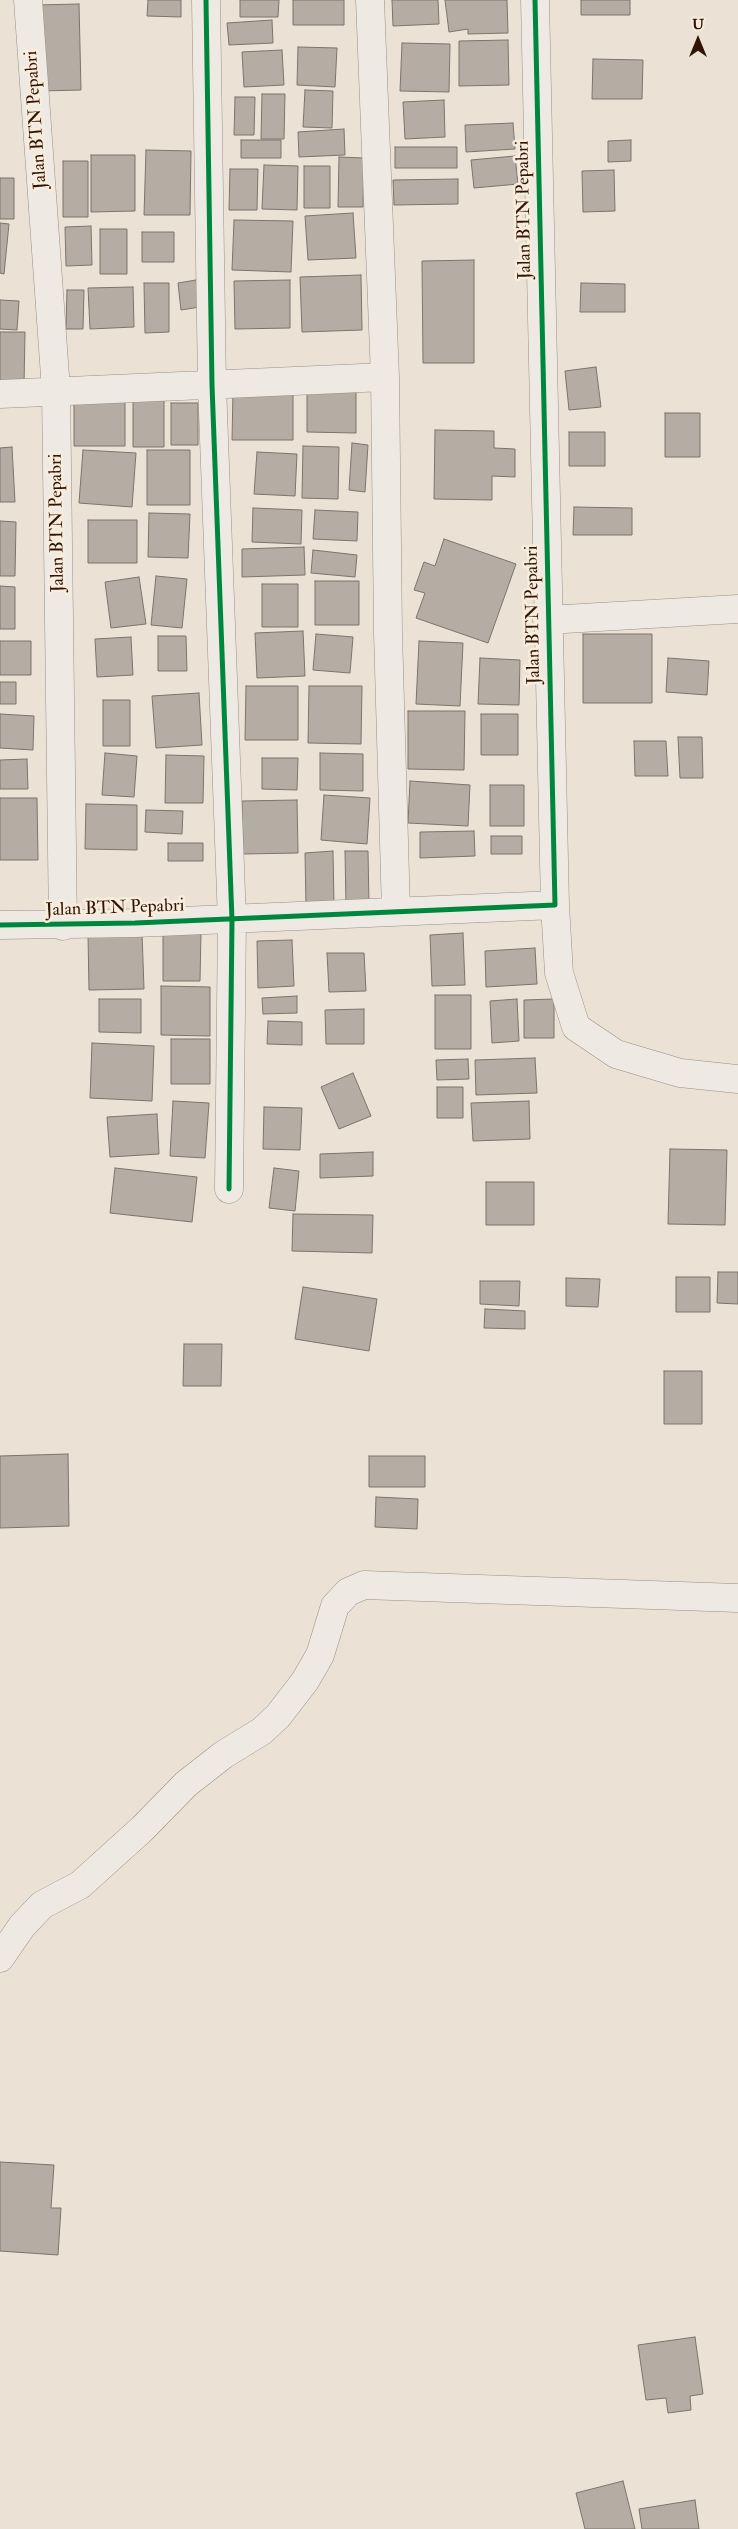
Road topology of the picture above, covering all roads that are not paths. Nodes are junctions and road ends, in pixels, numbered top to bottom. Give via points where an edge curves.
1 (28, 0) edge
2 (206, 0) edge
3 (370, 0) edge
4 (534, 0) edge
5 (385, 377) junction
6 (212, 385) junction
7 (56, 390) junction
8 (0, 394) edge
9 (738, 609) edge
10 (548, 620) junction
11 (555, 905) junction
12 (396, 911) junction
13 (232, 920) junction
14 (0, 925) edge
15 (63, 926) junction
16 (738, 1079) edge
17 (229, 1189) dead end
18 (738, 1598) edge
19 (0, 1958) edge

1 - 7 street, Jalan BTN Pepabri
2 - 6 street
3 - 5 street
4 - 10 street, Jalan BTN Pepabri
5 - 6 street
5 - 12 street
6 - 7 street
6 - 13 street
7 - 8 street
7 - 15 street, Jalan BTN Pepabri
9 - 10 street, Jalan BTN Pepabri
10 - 11 street, Jalan BTN Pepabri
11 - 12 street, Jalan BTN Pepabri
11 - 16 street via 559,973 576,1027 616,1054 680,1073
12 - 13 street, Jalan BTN Pepabri
13 - 15 street, Jalan BTN Pepabri
13 - 17 street
14 - 15 street, Jalan BTN Pepabri
18 - 19 street via 364,1585 348,1592 336,1606 320,1655 278,1716 262,1731 186,1784 80,1885 42,1905 22,1926

